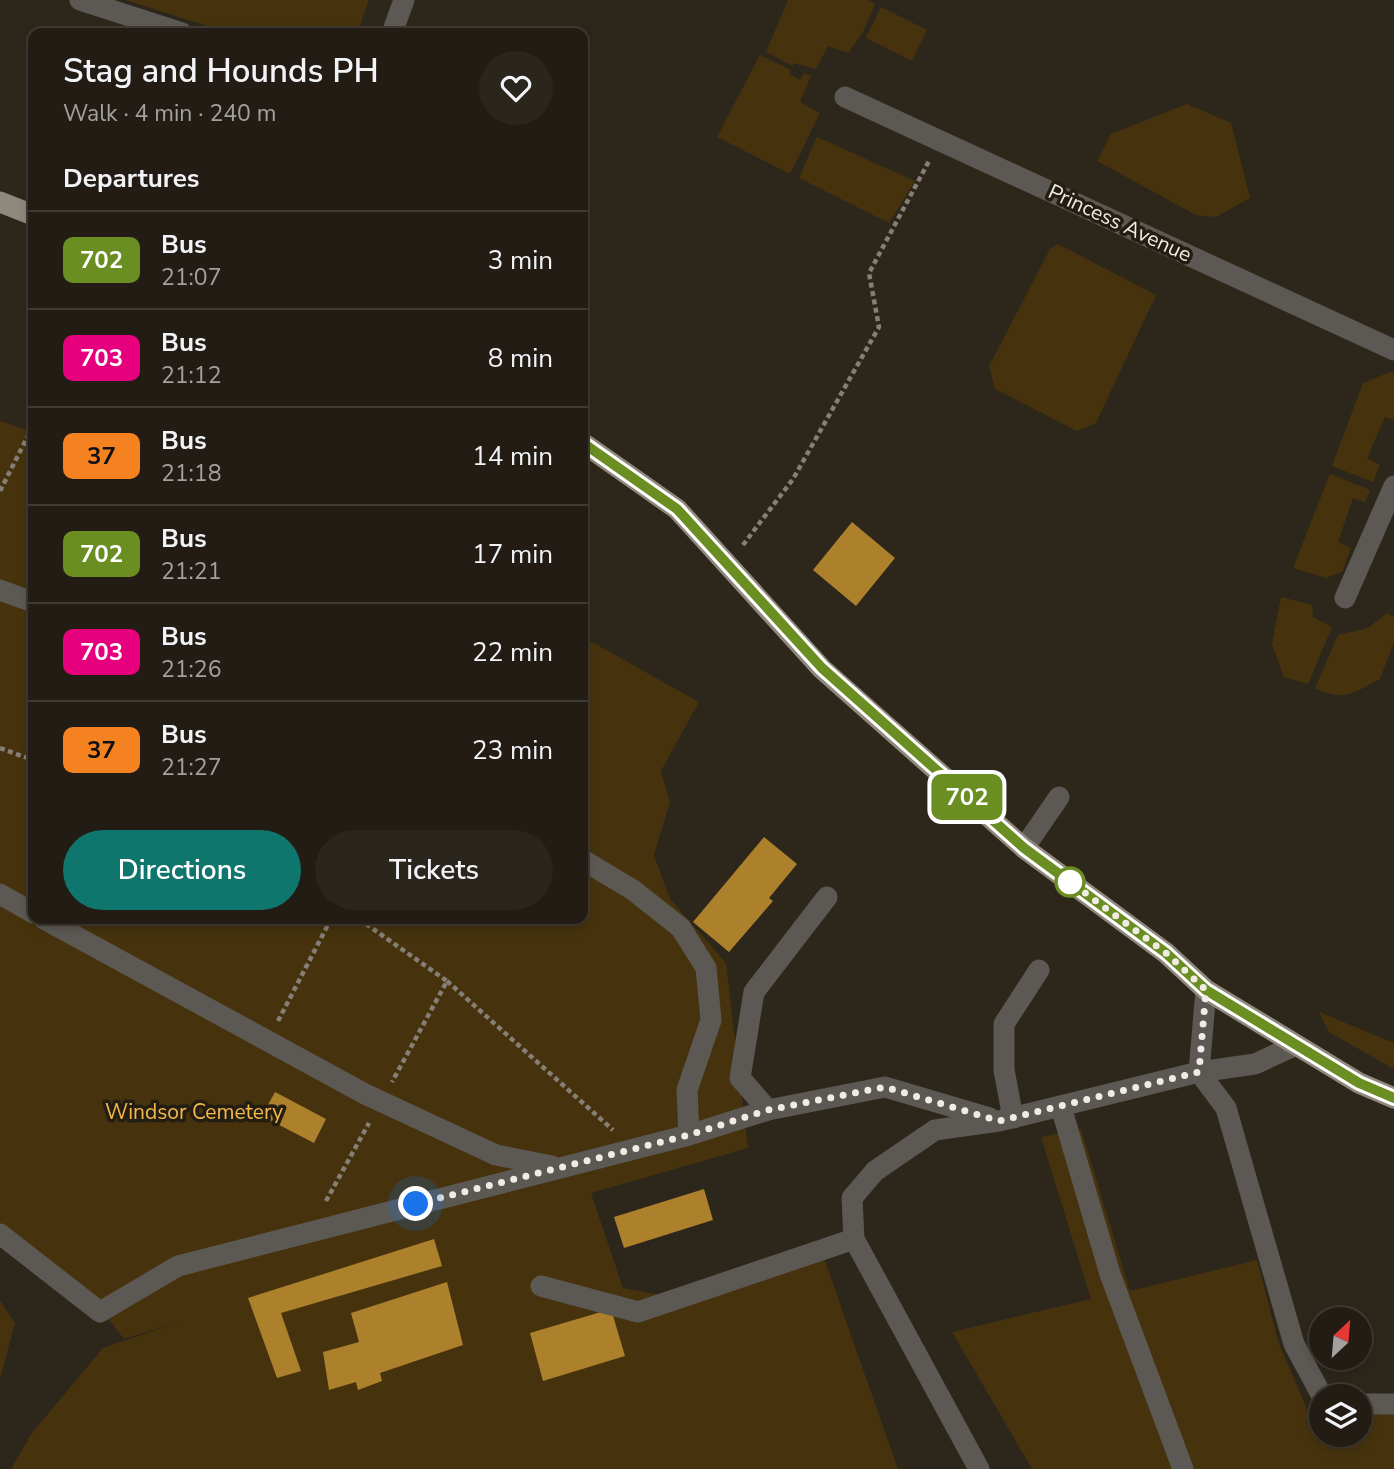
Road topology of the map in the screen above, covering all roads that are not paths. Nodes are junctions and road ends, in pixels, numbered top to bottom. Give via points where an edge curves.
1 (80, 0) edge
2 (404, 0) edge
3 (167, 28) edge
4 (395, 28) edge
5 (845, 97) dead end
6 (0, 202) edge
7 (28, 213) edge
8 (1394, 350) edge
9 (588, 447) edge
10 (1394, 486) edge
11 (0, 590) edge
12 (1345, 598) dead end
13 (28, 601) edge
14 (1059, 796) dead end
15 (1024, 848) junction
16 (588, 863) edge
17 (0, 894) edge
18 (827, 897) dead end
19 (28, 910) edge
20 (53, 924) edge
21 (1039, 970) dead end
22 (1206, 990) junction
23 (1296, 1045) junction
24 (1199, 1072) junction
25 (1394, 1098) edge
26 (1061, 1107) junction
27 (768, 1110) junction
28 (1006, 1119) junction
29 (689, 1135) junction
30 (557, 1167) junction
31 (0, 1234) edge
32 (854, 1239) junction
33 (541, 1286) dead end
34 (1316, 1384) edge
35 (1372, 1404) edge
36 (1394, 1404) edge
37 (979, 1469) edge
38 (1183, 1469) edge

1 - 3 street
2 - 4 street
5 - 8 street, Princess Avenue
6 - 7 main road
9 - 15 main road via 677,509 822,668
10 - 12 street
11 - 13 street
14 - 15 street
15 - 22 main road via 1166,953
16 - 29 street via 633,890 681,928 706,968 711,1020 687,1090
17 - 19 street
18 - 27 street via 754,992 740,1078
20 - 30 street via 382,1101 496,1155
21 - 28 street via 1004,1024
22 - 23 main road
22 - 24 street
23 - 24 street via 1255,1064
23 - 25 main road
24 - 26 street
24 - 34 street via 1226,1108 1294,1344
26 - 28 street
26 - 38 street via 1110,1274
27 - 28 street via 885,1087
27 - 29 street
28 - 32 street via 935,1130 874,1171 852,1199
29 - 30 street
30 - 31 street via 178,1266 100,1312
32 - 33 street via 638,1312
32 - 37 street
35 - 36 street

